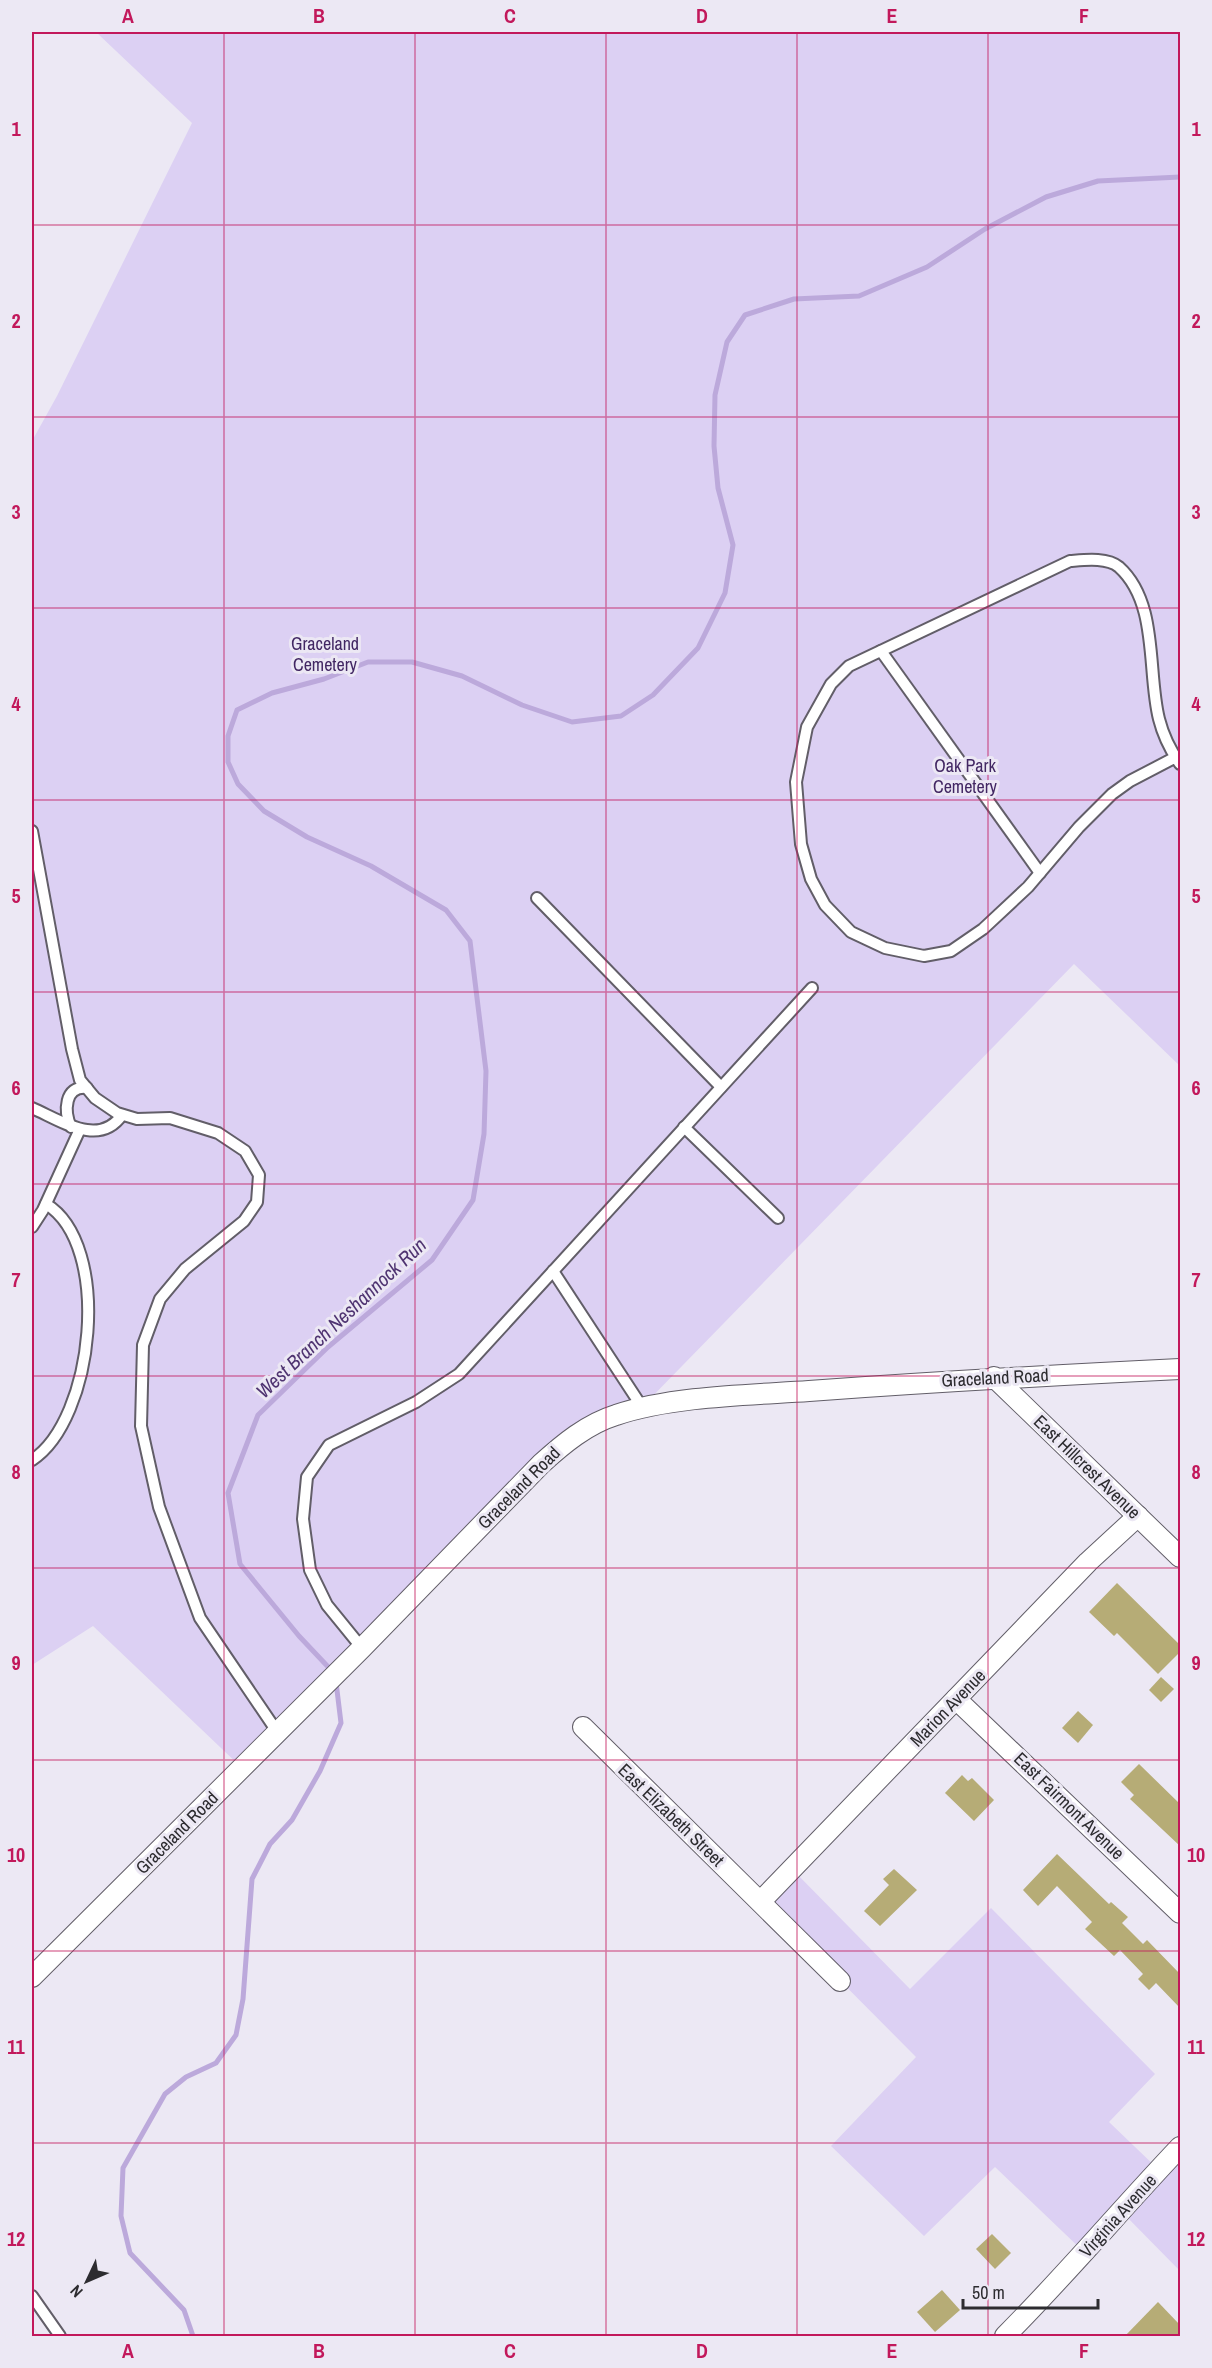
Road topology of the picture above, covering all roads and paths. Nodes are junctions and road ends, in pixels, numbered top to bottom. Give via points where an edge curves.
1 (881, 651) junction
2 (1178, 761) edge
3 (32, 831) edge
4 (1040, 873) junction
5 (537, 898) dead end
6 (812, 988) dead end
7 (721, 1087) junction
8 (87, 1088) junction
9 (32, 1108) edge
10 (122, 1114) junction
11 (684, 1127) junction
12 (76, 1128) junction
13 (46, 1204) junction
14 (778, 1218) dead end
15 (32, 1227) edge
16 (553, 1271) junction
17 (1180, 1369) edge
18 (994, 1377) junction
19 (642, 1407) junction
20 (32, 1460) edge
21 (1138, 1516) junction
22 (1180, 1557) edge
23 (363, 1648) junction
24 (956, 1699) junction
25 (583, 1727) dead end
26 (278, 1733) junction
27 (760, 1901) junction
28 (1180, 1913) edge
29 (33, 1973) edge
30 (840, 1981) dead end
31 (1180, 2147) edge
32 (32, 2296) edge
33 (60, 2337) edge
34 (1005, 2337) edge

1 - 2 lane via 1070,561 1097,560 1118,566 1148,617 1159,719
1 - 4 lane
1 - 4 lane via 849,666 831,684 807,727 796,782 801,844 811,879 825,904 851,932 885,948 924,956 951,951 983,929
2 - 4 lane via 1130,781 1112,794
3 - 8 lane via 72,1049 80,1080
5 - 7 lane
6 - 7 lane
7 - 11 lane
8 - 10 lane via 95,1098
8 - 12 lane via 73,1091 68,1099 65,1110
9 - 12 lane
10 - 12 lane via 106,1130
10 - 26 lane via 137,1119 170,1118 219,1133 245,1151 259,1175 257,1202 244,1221 185,1269 160,1299 143,1345 141,1426 159,1508 200,1618
11 - 14 lane
11 - 16 lane
12 - 13 lane
13 - 15 lane
13 - 20 lane via 66,1222 86,1275 87,1349 73,1403 53,1441
16 - 19 lane
16 - 23 lane via 459,1374 416,1402 329,1444 307,1477 303,1519 310,1570 327,1605
17 - 18 street, Graceland Road
18 - 19 street, Graceland Road
18 - 21 street, East Hillcrest Avenue
19 - 23 street, Graceland Road via 614,1415 563,1444
21 - 22 street, East Hillcrest Avenue
21 - 24 street, Marion Avenue via 1088,1562
23 - 26 street, Graceland Road
24 - 27 street, Marion Avenue
24 - 28 street, East Fairmont Avenue
25 - 27 street, East Elizabeth Street
26 - 29 street, Graceland Road
27 - 30 street, East Elizabeth Street
31 - 34 street, Virginia Avenue
32 - 33 lane

